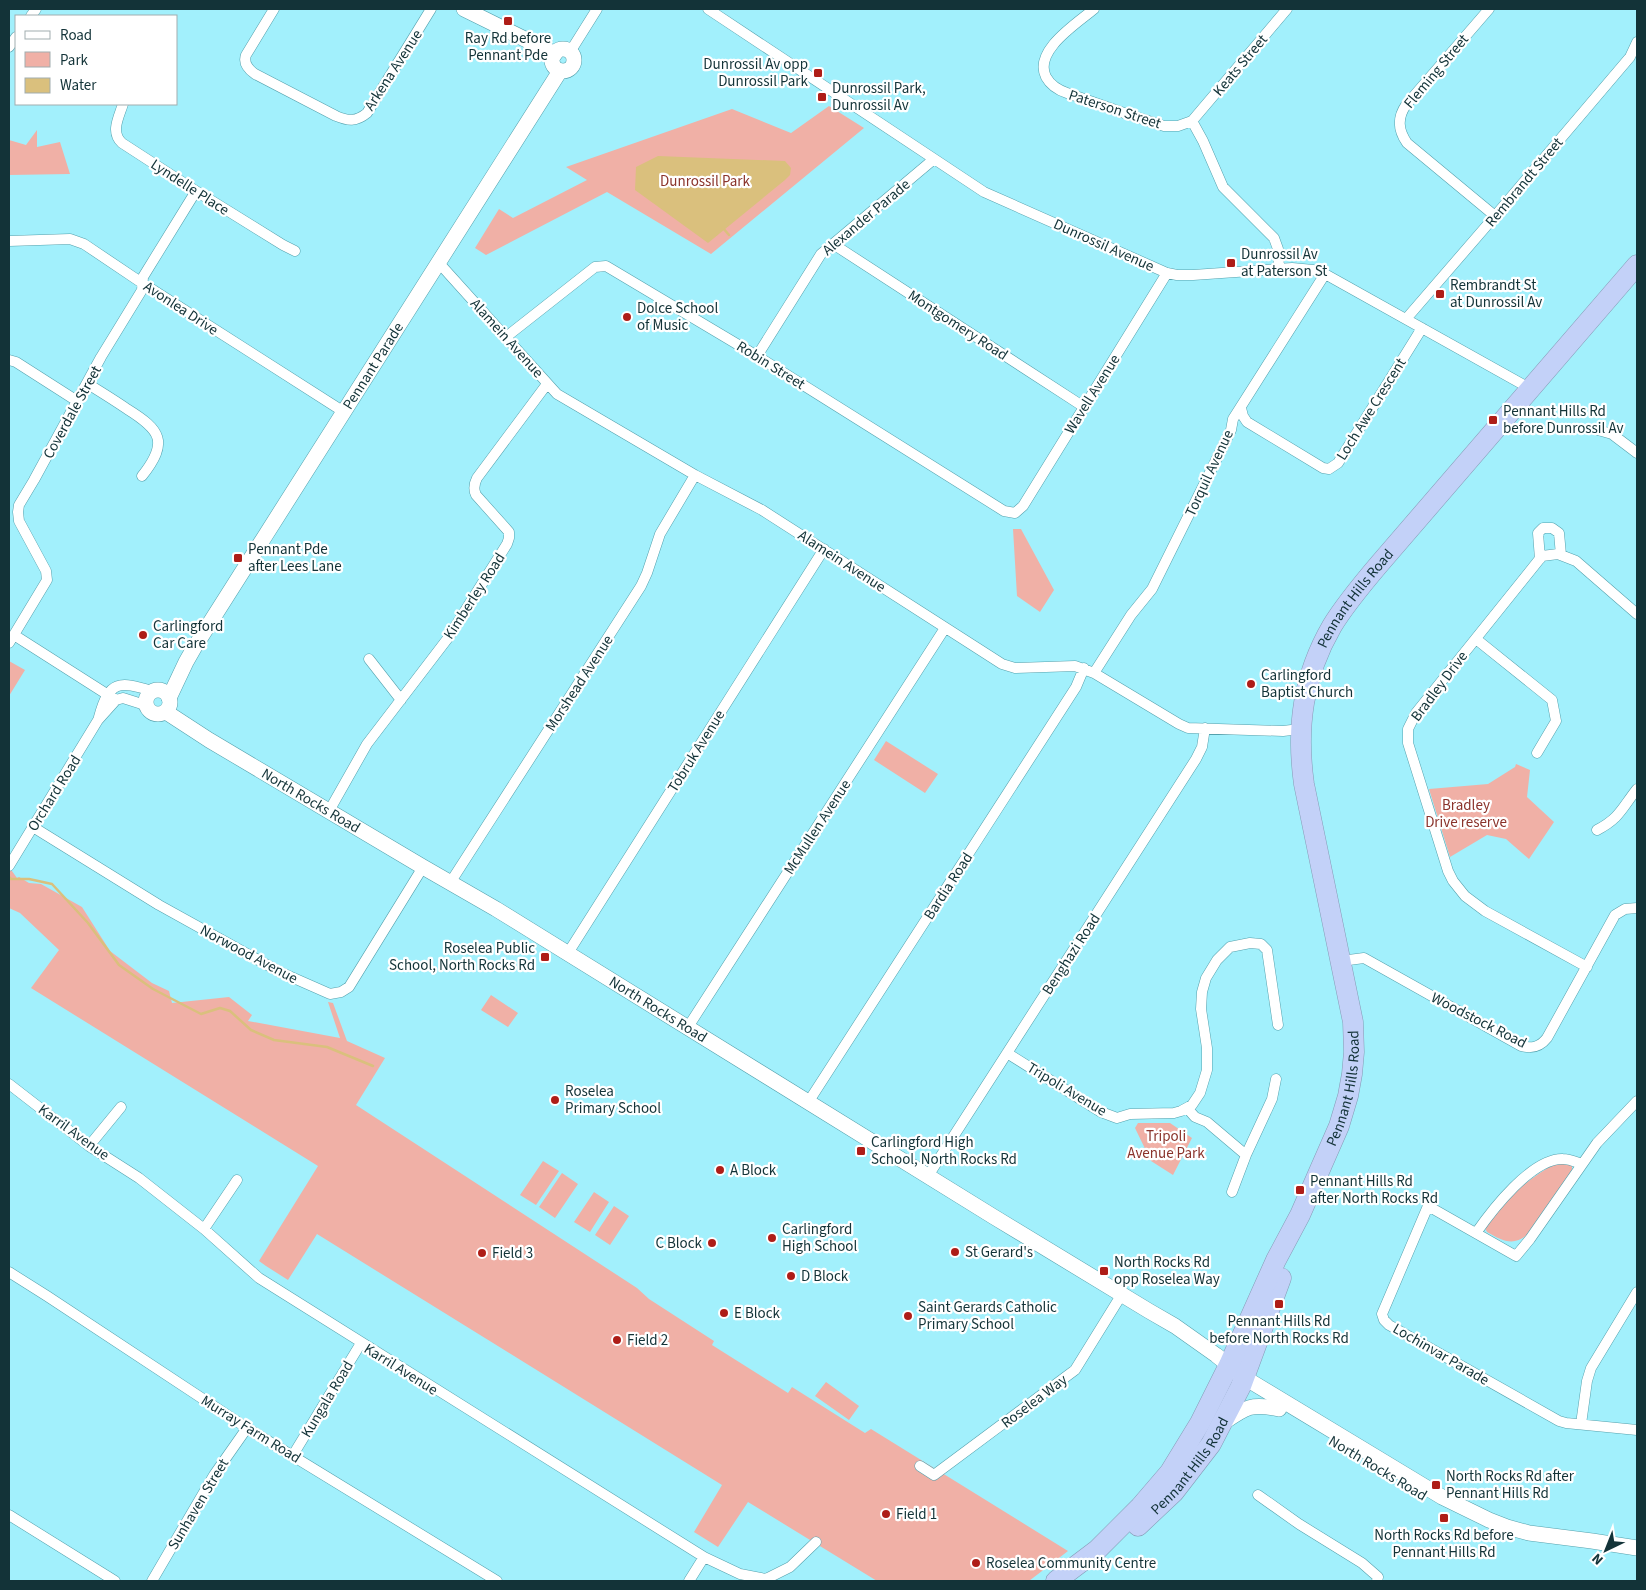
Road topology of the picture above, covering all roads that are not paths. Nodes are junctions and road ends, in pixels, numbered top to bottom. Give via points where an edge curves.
1 (274, 9) edge
2 (432, 9) edge
3 (464, 9) edge
4 (597, 9) edge
5 (708, 9) edge
6 (1094, 9) edge
7 (1287, 9) edge
8 (1488, 9) edge
9 (1637, 42) edge
10 (570, 52) junction
11 (555, 54) junction
12 (560, 71) junction
13 (123, 105) edge
14 (1192, 121) junction
15 (934, 160) junction
16 (196, 191) junction
17 (1496, 216) junction
18 (9, 241) edge
19 (833, 244) junction
20 (295, 251) dead end
21 (439, 263) junction
22 (1637, 265) edge
23 (1280, 268) junction
24 (1167, 273) junction
25 (1325, 274) junction
26 (142, 283) junction
27 (1406, 319) junction
28 (1422, 328) junction
29 (506, 337) junction
30 (757, 356) junction
31 (9, 360) edge
32 (88, 384) junction
33 (547, 384) junction
34 (1531, 389) junction
35 (77, 401) junction
36 (1084, 407) junction
37 (1241, 408) junction
38 (344, 412) junction
39 (1598, 430) dead end
40 (1637, 453) edge
41 (695, 475) junction
42 (142, 476) dead end
43 (1015, 512) joint
44 (824, 549) junction
45 (1561, 555) junction
46 (1540, 559) junction
47 (1637, 614) edge
48 (945, 628) junction
49 (11, 639) edge
50 (1476, 639) junction
51 (369, 659) dead end
52 (1084, 668) junction
53 (1094, 673) junction
54 (112, 697) junction
55 (158, 699) junction
56 (400, 700) junction
57 (1205, 728) junction
58 (1300, 729) junction
59 (1537, 753) dead end
60 (1637, 789) edge
61 (329, 811) junction
62 (33, 827) junction
63 (1597, 830) dead end
64 (9, 866) edge
65 (423, 867) junction
66 (450, 883) junction
67 (1637, 908) edge
68 (568, 953) junction
69 (1342, 961) junction
70 (1587, 967) junction
71 (1278, 1025) dead end
72 (688, 1027) junction
73 (1007, 1053) junction
74 (1276, 1079) dead end
75 (9, 1084) edge
76 (809, 1101) junction
77 (1637, 1101) edge
78 (121, 1107) dead end
79 (1187, 1108) junction
80 (89, 1146) junction
81 (1246, 1155) junction
82 (1582, 1164) junction
83 (928, 1176) junction
84 (237, 1180) dead end
85 (1232, 1192) dead end
86 (1300, 1215) junction
87 (204, 1229) junction
88 (1476, 1234) junction
89 (9, 1272) edge
90 (1637, 1292) edge
91 (1122, 1294) junction
92 (361, 1343) junction
93 (1227, 1369) junction
94 (1243, 1382) junction
95 (1279, 1409) junction
96 (1222, 1424) junction
97 (1581, 1424) junction
98 (247, 1428) junction
99 (1637, 1430) edge
100 (293, 1455) junction
101 (920, 1466) dead end
102 (1258, 1495) dead end
103 (9, 1515) edge
104 (816, 1542) dead end
105 (1097, 1550) junction
106 (1637, 1550) edge
107 (704, 1557) junction
108 (116, 1581) edge
109 (152, 1581) edge
110 (497, 1581) edge
111 (689, 1581) edge
112 (1056, 1581) edge
113 (1377, 1581) edge

1 - 2 street, Arkena Avenue via 246,55 248,69 347,120 361,118 367,112
3 - 11 street
4 - 10 street
5 - 15 street, Dunrossil Avenue
6 - 14 street, Paterson Street via 1048,51 1043,61 1044,69 1053,86 1164,126
7 - 14 street, Keats Street
8 - 17 street, Fleming Street via 1406,104 1400,116 1400,127 1407,143
9 - 17 street, Rembrandt Street via 1630,57
10 - 11 street via 560,50
10 - 12 street via 574,64 567,71
11 - 12 street via 553,64
12 - 21 street, Pennant Parade
13 - 16 street, Lyndelle Place via 116,128 119,140
14 - 23 street via 1223,187 1274,238
15 - 19 street, Alexander Parade
15 - 24 street, Dunrossil Avenue via 984,192
16 - 20 street, Lyndelle Place
16 - 26 street, Coverdale Street
17 - 27 street, Rembrandt Street
18 - 26 street, Avonlea Drive via 70,239 84,244
19 - 30 street, Alexander Parade via 821,254
19 - 36 street, Montgomery Road
21 - 29 street, Alamein Avenue
21 - 38 street, Pennant Parade
22 - 34 highway, Pennant Hills Road
23 - 24 street, Dunrossil Avenue via 1193,275
23 - 25 street, Dunrossil Avenue via 1303,268
24 - 36 street, Wavell Avenue
25 - 27 street, Dunrossil Avenue
25 - 37 street, Torquil Avenue
26 - 32 street, Coverdale Street via 142,290
26 - 38 street, Avonlea Drive
27 - 28 street, Dunrossil Avenue
28 - 34 street, Dunrossil Avenue
28 - 37 street, Loch Awe Crescent via 1338,463 1329,469 1247,422
29 - 30 street, Robin Street via 595,267 606,266
29 - 33 street, Alamein Avenue
30 - 43 street, Robin Street via 1004,511
31 - 35 street
32 - 35 street, Coverdale Street
32 - 42 street via 154,429 157,452
33 - 41 street, Alamein Avenue via 557,394
33 - 56 street, Kimberley Road via 474,484 476,495 509,532 507,544 451,634
34 - 58 highway, Pennant Hills Road via 1381,562 1337,619 1309,679
35 - 49 street, Coverdale Street via 18,508 19,521 46,571 47,580
36 - 43 street, Wavell Avenue via 1024,506
37 - 53 street, Torquil Avenue via 1152,589 1131,615
38 - 55 street, Pennant Parade via 186,662
39 - 40 street via 1612,434
41 - 44 street, Alamein Avenue via 762,510
41 - 66 street, Morshead Avenue via 660,534 641,586
44 - 48 street, Alamein Avenue
44 - 68 street, Tobruk Avenue
45 - 46 street via 1542,556
45 - 46 street via 1559,533 1552,528 1543,528 1538,533
45 - 47 street via 1576,561
46 - 50 street, Bradley Drive
48 - 52 street, Alamein Avenue via 1006,666
48 - 72 street, McMullen Avenue
49 - 54 street, North Rocks Road
50 - 59 street via 1552,700 1556,720
50 - 70 street, Bradley Drive via 1416,713 1408,736 1448,871 1459,890 1485,911
51 - 56 street
52 - 53 street, Alamein Avenue
52 - 76 street, Bardia Road via 1076,687
53 - 57 street, Alamein Avenue via 1179,724 1188,728
54 - 55 street, North Rocks Road
54 - 55 street, North Rocks Road via 114,688 130,685
54 - 62 street, Orchard Road
55 - 61 street, North Rocks Road via 209,740
56 - 61 street, Kimberley Road via 366,746
57 - 58 street, Alamein Avenue
57 - 73 street, Benghazi Road via 1196,759
58 - 69 highway, Pennant Hills Road via 1304,784
60 - 63 street via 1616,817
61 - 65 street, North Rocks Road
62 - 64 street, Orchard Road
62 - 65 street, Norwood Avenue via 220,940 330,994 349,987
65 - 66 street, North Rocks Road
66 - 68 street, North Rocks Road
67 - 70 street, Woodstock Road via 1625,909 1616,916
68 - 72 street, North Rocks Road
69 - 70 street, Woodstock Road via 1364,958 1529,1048 1539,1046 1547,1038
69 - 86 highway, Pennant Hills Road via 1353,1022 1352,1074 1339,1126
71 - 79 street via 1266,948 1257,943 1230,947 1212,966 1204,984 1201,1009 1207,1048 1206,1070 1200,1093
72 - 76 street, North Rocks Road
73 - 79 street, Tripoli Avenue via 1112,1117
73 - 83 street, Benghazi Road
74 - 81 street via 1272,1099
75 - 80 street, Karril Avenue
76 - 83 street, North Rocks Road
77 - 82 street, Lochinvar Parade via 1597,1143
78 - 80 street
79 - 81 street
80 - 87 street, Karril Avenue via 139,1178
81 - 85 street
82 - 88 street via 1564,1158 1541,1165 1500,1201
82 - 88 street, Lochinvar Parade via 1516,1256
83 - 91 street, North Rocks Road
84 - 87 street
86 - 93 highway, Pennant Hills Road
86 - 94 highway, Pennant Hills Road via 1287,1261
87 - 92 street, Karril Avenue via 259,1278
88 - 97 street, Lochinvar Parade via 1428,1206 1383,1309 1384,1320 1559,1421
89 - 98 street, Murray Farm Road
90 - 97 street via 1591,1368
91 - 93 street, North Rocks Road via 1176,1326
91 - 101 street, Roselea Way via 1074,1370 934,1475
92 - 100 street, Kungala Road
92 - 107 street, Karril Avenue
93 - 94 street, North Rocks Road
93 - 105 highway, Pennant Hills Road via 1200,1423 1170,1472
94 - 95 street, North Rocks Road
94 - 96 highway, Pennant Hills Road
94 - 106 street, North Rocks Road via 1442,1497 1489,1520 1529,1533 1592,1540
95 - 96 street via 1261,1405 1250,1407
95 - 106 street, North Rocks Road via 1489,1531 1526,1541 1596,1550
96 - 105 highway, Pennant Hills Road via 1211,1444 1174,1492 1139,1525
97 - 99 street, Lochinvar Parade
98 - 100 street, Murray Farm Road
98 - 109 street, Sunhaven Street via 214,1474
100 - 110 street, Murray Farm Road
102 - 113 street via 1362,1563 1378,1578
103 - 108 street
104 - 107 street, Karril Avenue via 790,1567 766,1579 740,1574
105 - 112 highway, Pennant Hills Road
107 - 111 street

